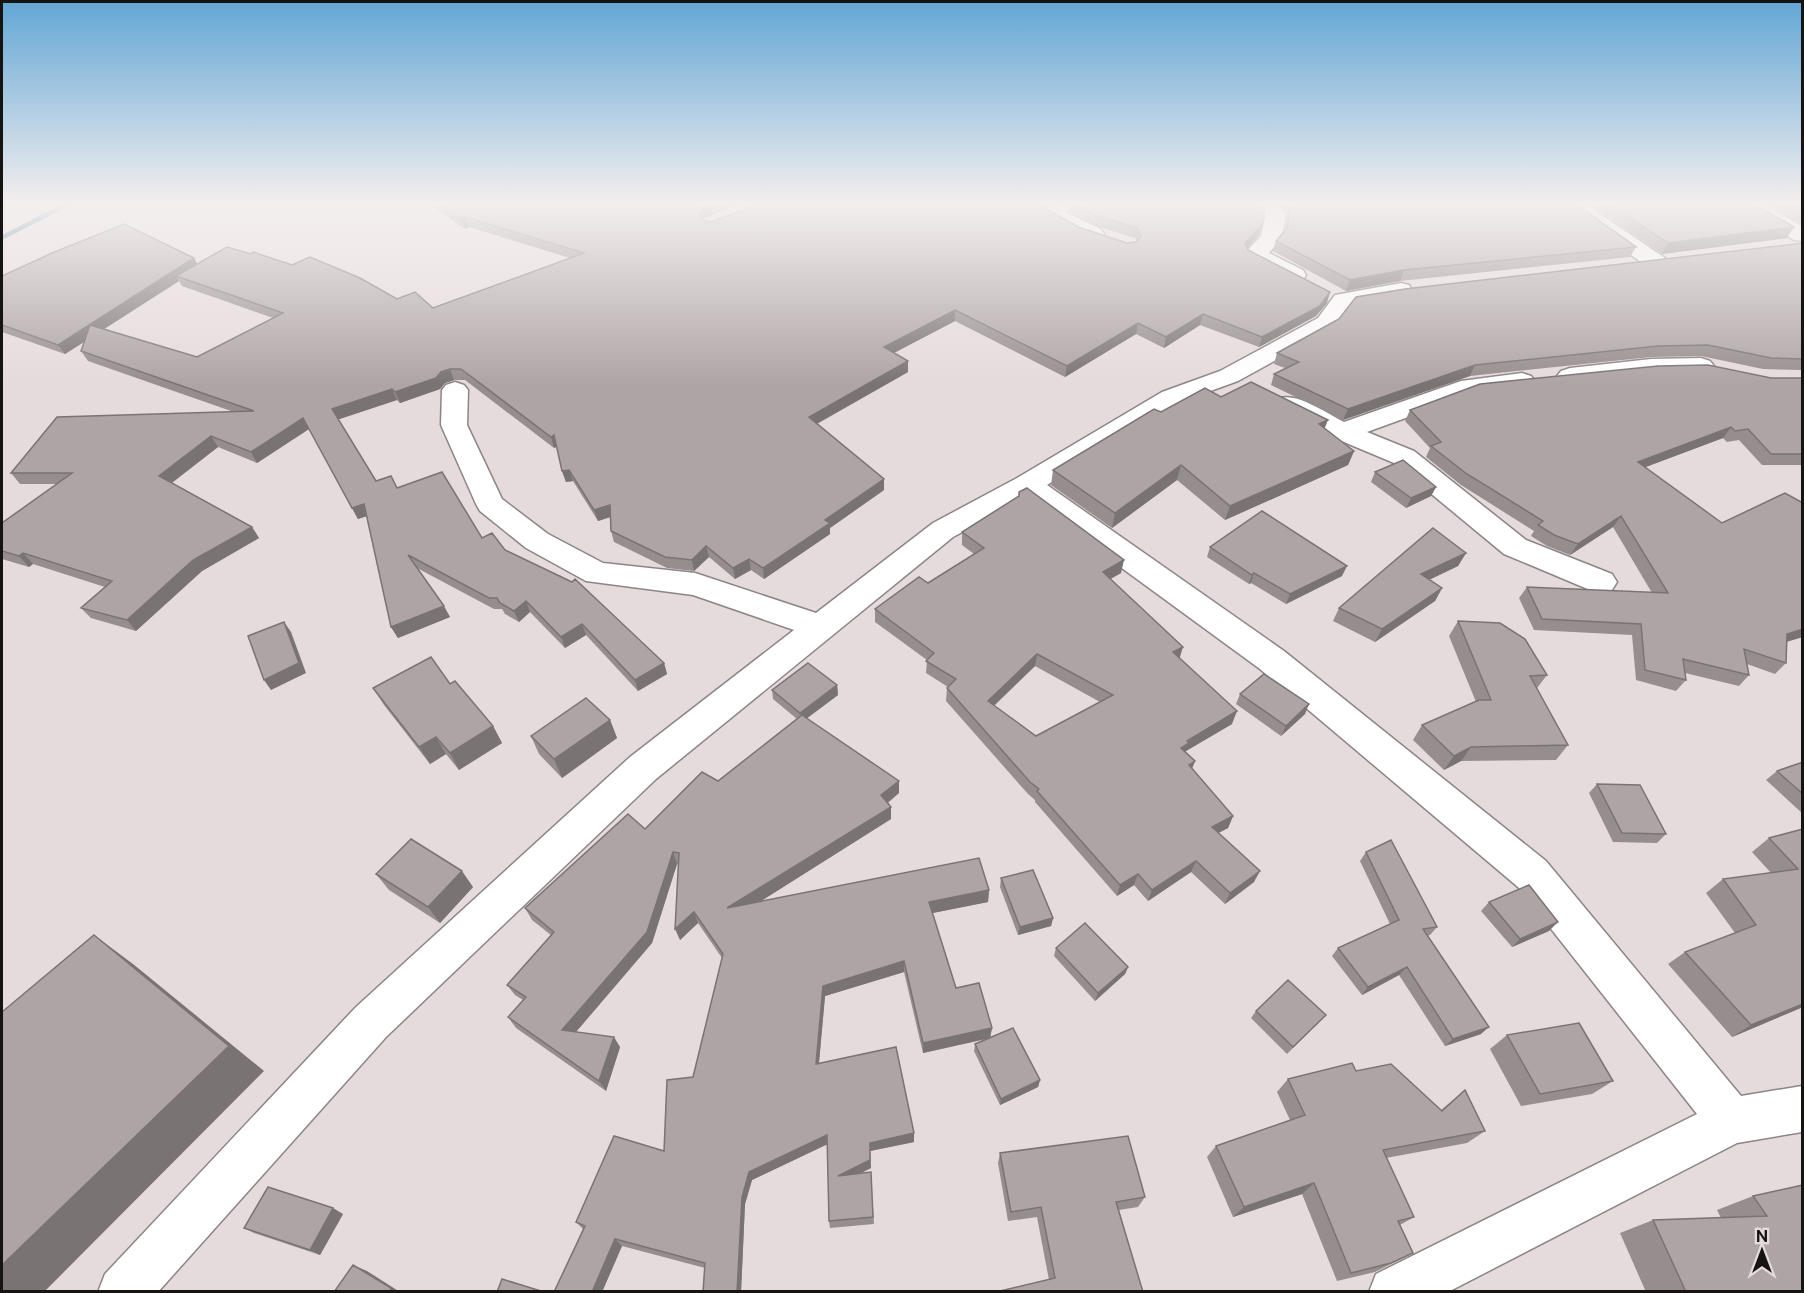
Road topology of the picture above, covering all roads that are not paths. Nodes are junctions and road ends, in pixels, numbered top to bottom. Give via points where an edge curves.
1 (1273, 263) edge
2 (1654, 263) edge
3 (1612, 268) edge
4 (1434, 287) edge
5 (1327, 291) junction
6 (1722, 370) edge
7 (1229, 376) junction
8 (455, 390) dead end
9 (1341, 431) junction
10 (1027, 485) junction
11 (1601, 582) dead end
12 (819, 626) junction
13 (1803, 1109) edge
14 (1732, 1121) junction
15 (123, 1292) edge
16 (1394, 1292) edge

1 - 5 street
2 - 3 street
4 - 5 street
5 - 7 street via 1326,323
6 - 9 street via 1701,366 1651,367 1470,386
7 - 9 street
7 - 10 street via 1171,397
8 - 12 street via 454,425 490,504 537,541 597,573 695,584
9 - 11 street via 1404,457 1515,547
10 - 12 street via 943,530
10 - 14 street via 1272,660 1532,874
12 - 15 street via 643,768 371,1022
13 - 14 street
14 - 16 street

